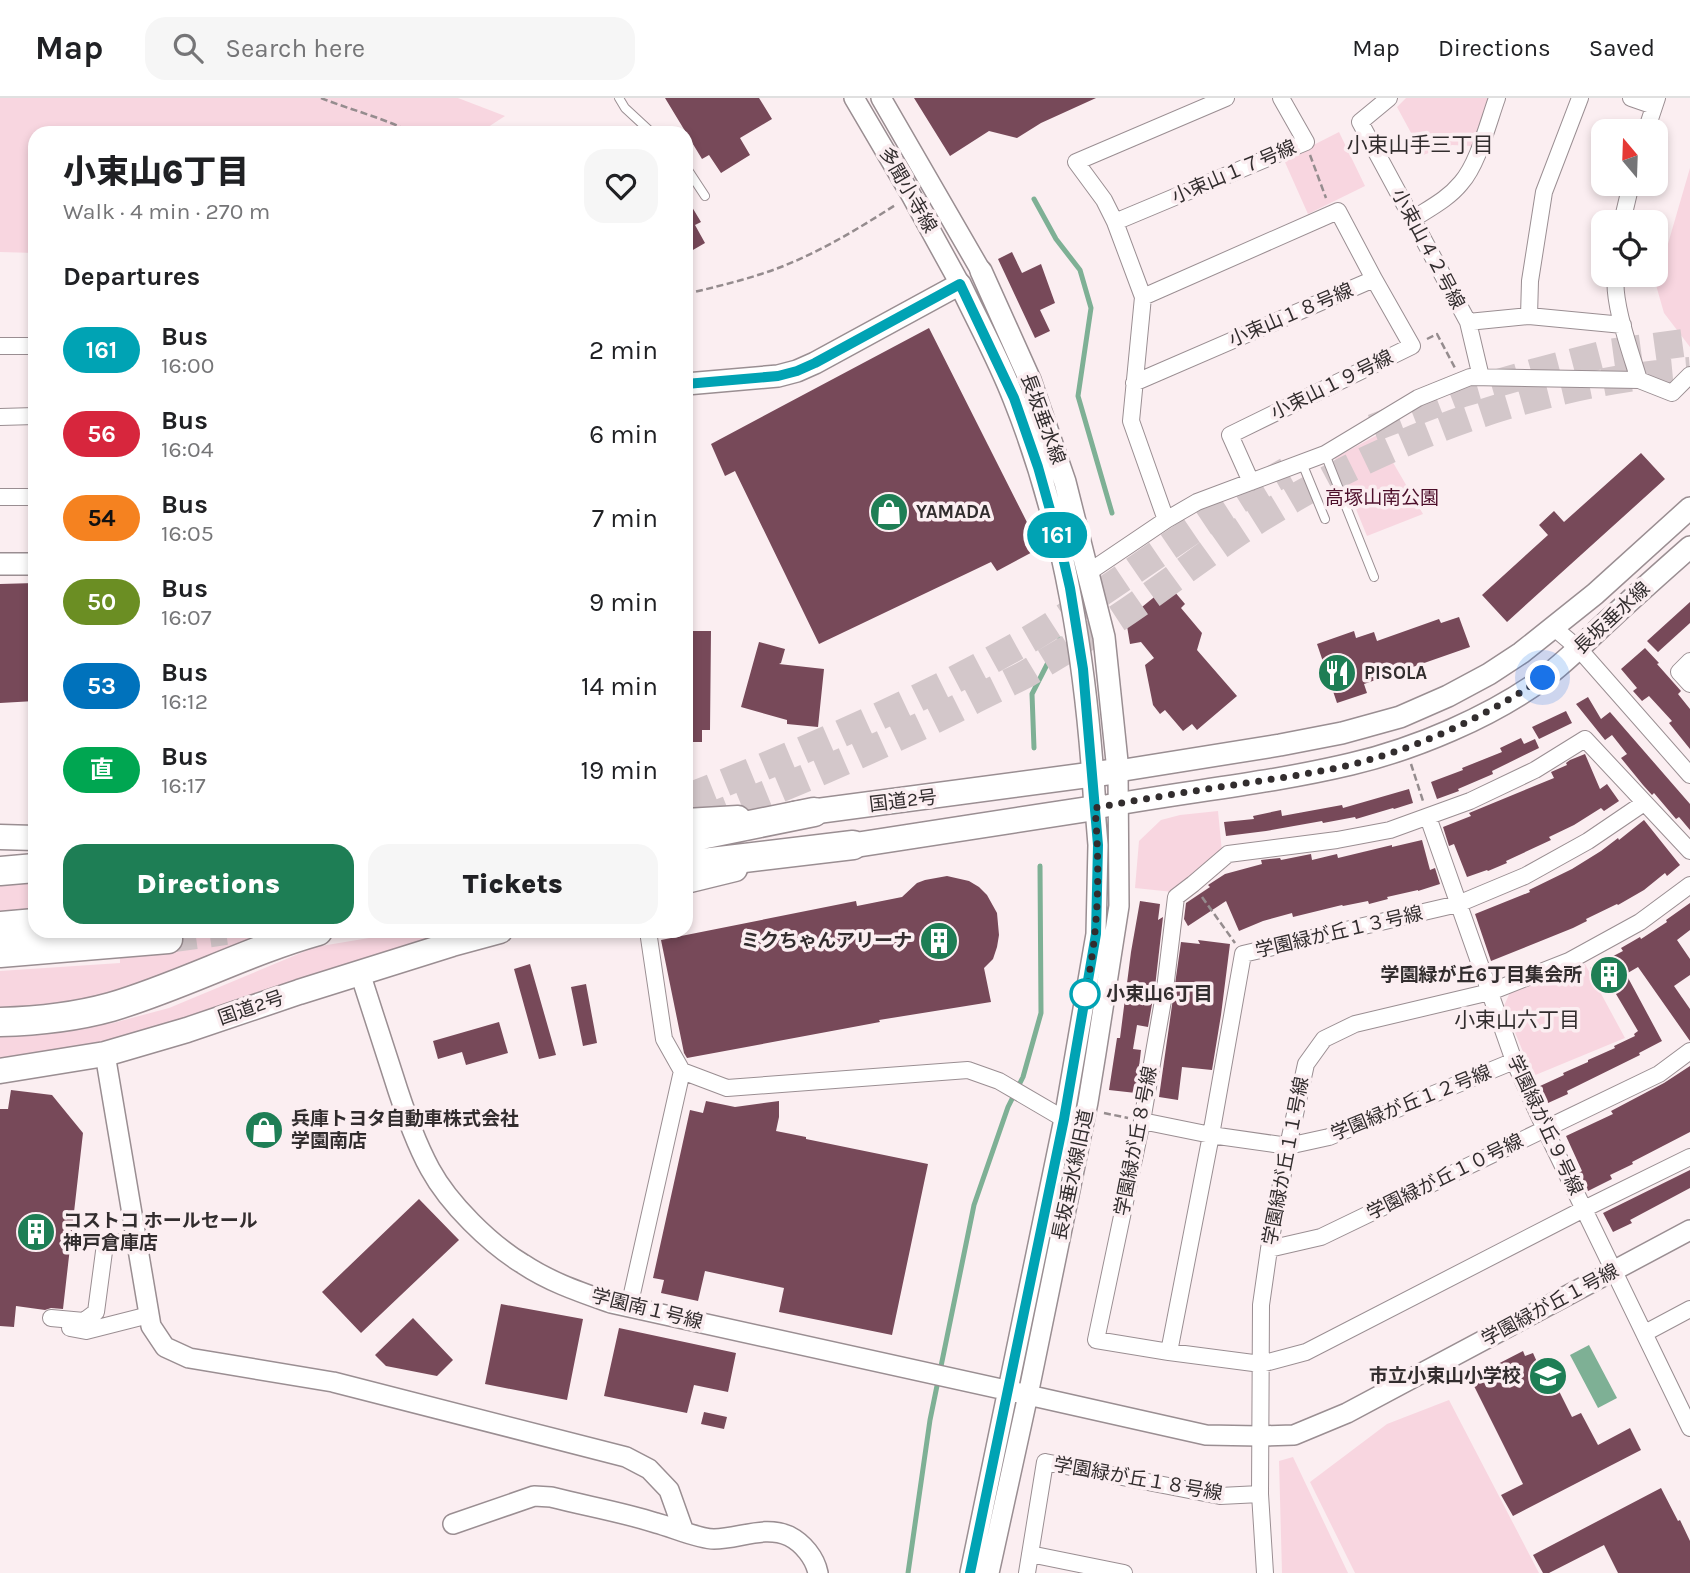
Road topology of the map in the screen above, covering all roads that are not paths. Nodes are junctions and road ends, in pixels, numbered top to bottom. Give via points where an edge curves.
1 (619, 98) edge
2 (854, 98) edge
3 (881, 98) edge
4 (1226, 98) edge
5 (1281, 98) edge
6 (1389, 98) edge
7 (1497, 98) edge
8 (1580, 98) edge
9 (1631, 98) edge
10 (1655, 102) edge
11 (1650, 119) edge
12 (644, 126) edge
13 (693, 178) edge
14 (705, 196) dead end
15 (1413, 219) junction
16 (1115, 222) junction
17 (981, 271) joint
18 (1374, 279) junction
19 (960, 284) junction
20 (1616, 287) edge
21 (1143, 297) junction
22 (1529, 316) junction
23 (1468, 322) junction
24 (1623, 325) junction
25 (0, 346) edge
26 (28, 346) edge
27 (1690, 375) edge
28 (1481, 377) junction
29 (1639, 380) junction
30 (693, 383) edge
31 (1134, 383) junction
32 (0, 416) edge
33 (28, 416) edge
34 (1325, 454) junction
35 (1302, 463) junction
36 (1251, 482) junction
37 (0, 497) edge
38 (28, 497) edge
39 (1690, 508) edge
40 (1325, 519) dead end
41 (1166, 520) junction
42 (1690, 547) edge
43 (0, 564) edge
44 (28, 564) edge
45 (1088, 572) junction
46 (1374, 577) dead end
47 (1553, 626) junction
48 (1579, 649) junction
49 (1690, 661) edge
50 (1690, 684) edge
51 (1118, 772) junction
52 (1690, 775) edge
53 (1093, 776) junction
54 (1119, 803) junction
55 (1644, 803) junction
56 (1095, 808) junction
57 (814, 812) junction
58 (1428, 817) junction
59 (693, 821) edge
60 (0, 837) edge
61 (693, 837) edge
62 (28, 838) edge
63 (853, 845) junction
64 (1690, 851) edge
65 (693, 864) edge
66 (28, 869) edge
67 (0, 871) edge
68 (693, 879) edge
69 (1690, 886) edge
70 (1458, 904) junction
71 (28, 924) edge
72 (0, 926) edge
73 (293, 938) edge
74 (474, 938) edge
75 (649, 938) edge
76 (168, 939) tunnel mouth
77 (0, 953) edge
78 (360, 973) junction
79 (1490, 992) junction
80 (0, 1022) edge
81 (1690, 1051) edge
82 (105, 1054) junction
83 (1514, 1061) junction
84 (0, 1071) edge
85 (682, 1071) junction
86 (1064, 1119) junction
87 (1142, 1121) junction
88 (1545, 1129) junction
89 (1211, 1135) junction
90 (1288, 1146) junction
91 (1690, 1157) edge
92 (1584, 1209) junction
93 (1690, 1230) edge
94 (136, 1240) junction
95 (1269, 1249) junction
96 (1615, 1270) junction
97 (629, 1307) junction
98 (1690, 1309) edge
99 (149, 1315) junction
100 (1645, 1333) junction
101 (1169, 1352) junction
102 (1261, 1364) junction
103 (976, 1383) joint
104 (1008, 1390) junction
105 (1028, 1395) junction
106 (1686, 1410) edge
107 (1690, 1428) edge
108 (1259, 1436) junction
109 (1260, 1494) junction
110 (453, 1524) dead end
111 (684, 1532) junction
112 (1030, 1554) junction
113 (818, 1573) edge
114 (970, 1573) edge
115 (989, 1573) edge
116 (1027, 1573) edge
117 (1124, 1573) edge
118 (1265, 1573) edge

1 - 12 lane
2 - 19 street, 多聞小寺線
3 - 17 street, 多聞小寺線
4 - 16 street via 1076,163
5 - 16 street, 小束山１７号線 via 1306,142
6 - 15 street, 小束山４２号線 via 1360,122
7 - 15 street via 1475,161 1462,183
8 - 22 street via 1544,192
9 - 10 street
10 - 11 street
13 - 14 lane
15 - 23 street, 小束山４２号線
16 - 21 street
17 - 45 main road, 長坂垂水線 via 1030,380 1065,482
18 - 21 street, 小束山１８号線 via 1338,211
18 - 31 street, 小束山１８号線
18 - 36 street, 小束山１９号線 via 1412,346 1230,435
19 - 30 main road via 797,371
19 - 53 main road, 長坂垂水線 via 1014,398 1058,537 1083,669
20 - 24 street
21 - 31 street
22 - 23 street
22 - 24 street
23 - 28 street, 小束山４２号線
24 - 29 street
25 - 26 street
27 - 29 street via 1672,393
28 - 29 street
28 - 34 street via 1418,398
31 - 41 street via 1131,421
32 - 33 street
34 - 35 street
34 - 46 lane
35 - 36 street
35 - 40 lane
36 - 41 street via 1197,502
37 - 38 street
39 - 47 main road, 長坂垂水線
41 - 45 street
42 - 48 main road, 長坂垂水線
43 - 44 main road
45 - 51 main road, 長坂垂水線 via 1104,637
47 - 48 street
47 - 51 main road, 長坂垂水線 via 1489,674 1400,717 1342,733
48 - 52 street
48 - 54 main road, 長坂垂水線 via 1509,701 1405,748 1288,777
49 - 50 street via 1679,672
51 - 53 highway, 国道2号
51 - 54 street, 長坂垂水線旧道
53 - 56 main road, 長坂垂水線
53 - 57 highway, 国道2号
54 - 56 main road, 長坂垂水線
54 - 105 street, 長坂垂水線旧道 via 1119,906 1088,1102
55 - 58 street, 学園緑が丘８号線 via 1585,740 1535,770
55 - 64 street, 学園緑が丘８号線
55 - 70 street, 学園緑が丘１３号線 via 1525,876
56 - 63 highway, 国道2号
56 - 86 street, 長坂垂水線旧道 via 1096,934
57 - 59 highway, 国道2号
57 - 61 highway
58 - 70 street, 学園緑が丘９号線
58 - 87 street, 学園緑が丘８号線 via 1364,835 1228,854 1175,897 1165,989
60 - 62 highway
63 - 65 highway
63 - 68 highway, 国道2号
66 - 67 highway
69 - 79 street, 学園緑が丘１１号線 via 1640,922 1569,961
70 - 79 street, 学園緑が丘９号線
70 - 89 street, 学園緑が丘１３号線 via 1243,954
71 - 72 highway
73 - 80 highway via 110,1007 46,1020
74 - 78 highway, 国道2号
75 - 85 street via 664,1039
76 - 77 highway
78 - 82 highway, 国道2号
78 - 97 street, 学園南１号線 via 413,1132 431,1171 456,1204 487,1238 522,1264 561,1285
79 - 83 street, 学園緑が丘９号線
79 - 90 street, 学園緑が丘１１号線 via 1355,1024 1324,1039 1306,1064
81 - 88 street, 学園緑が丘１０号線 via 1659,1074
82 - 84 highway, 国道2号
82 - 94 street
83 - 88 street, 学園緑が丘９号線
83 - 90 street, 学園緑が丘１２号線 via 1329,1137
85 - 86 street via 727,1087 968,1070 999,1081
85 - 97 street
86 - 104 street, 長坂垂水線旧道
87 - 89 street, 学園緑が丘１２号線
87 - 101 street, 学園緑が丘８号線 via 1096,1339
88 - 92 street, 学園緑が丘９号線
88 - 95 street, 学園緑が丘１０号線 via 1321,1237
89 - 90 street, 学園緑が丘１２号線
89 - 101 street, 学園緑が丘１３号線
90 - 95 street, 学園緑が丘１１号線
91 - 92 street, 学園緑が丘８号線
92 - 96 street, 学園緑が丘９号線
92 - 102 street, 学園緑が丘８号線 via 1306,1352
93 - 96 street, 学園緑が丘１号線
94 - 99 street
94 - 99 street via 105,1244 96,1312 84,1321 51,1322 86,1331
95 - 102 street, 学園緑が丘１１号線 via 1261,1305
96 - 100 street, 学園緑が丘９号線
96 - 108 street, 学園緑が丘１号線 via 1347,1413 1294,1435
97 - 103 street, 学園南１号線
98 - 100 street
99 - 111 street via 150,1326 165,1347 190,1357 333,1382 626,1457 649,1469 669,1490
100 - 106 street, 学園緑が丘９号線
101 - 102 street, 学園緑が丘８号線
102 - 108 street, 学園緑が丘１１号線
103 - 104 street, 学園緑が丘１号線
104 - 105 street, 学園緑が丘１号線
104 - 114 street, 長坂垂水線旧道
105 - 108 street, 学園緑が丘１号線 via 1206,1436
105 - 115 street, 長坂垂水線旧道
106 - 107 street, 学園緑が丘９号線
108 - 109 street, 学園緑が丘１１号線
109 - 112 street, 学園緑が丘１８号線 via 1220,1496 1045,1462
109 - 118 street, 学園緑が丘１１号線
110 - 111 street via 534,1496
111 - 113 street via 713,1539 752,1532 789,1536 804,1546
112 - 116 street, 学園緑が丘１８号線
112 - 117 street

